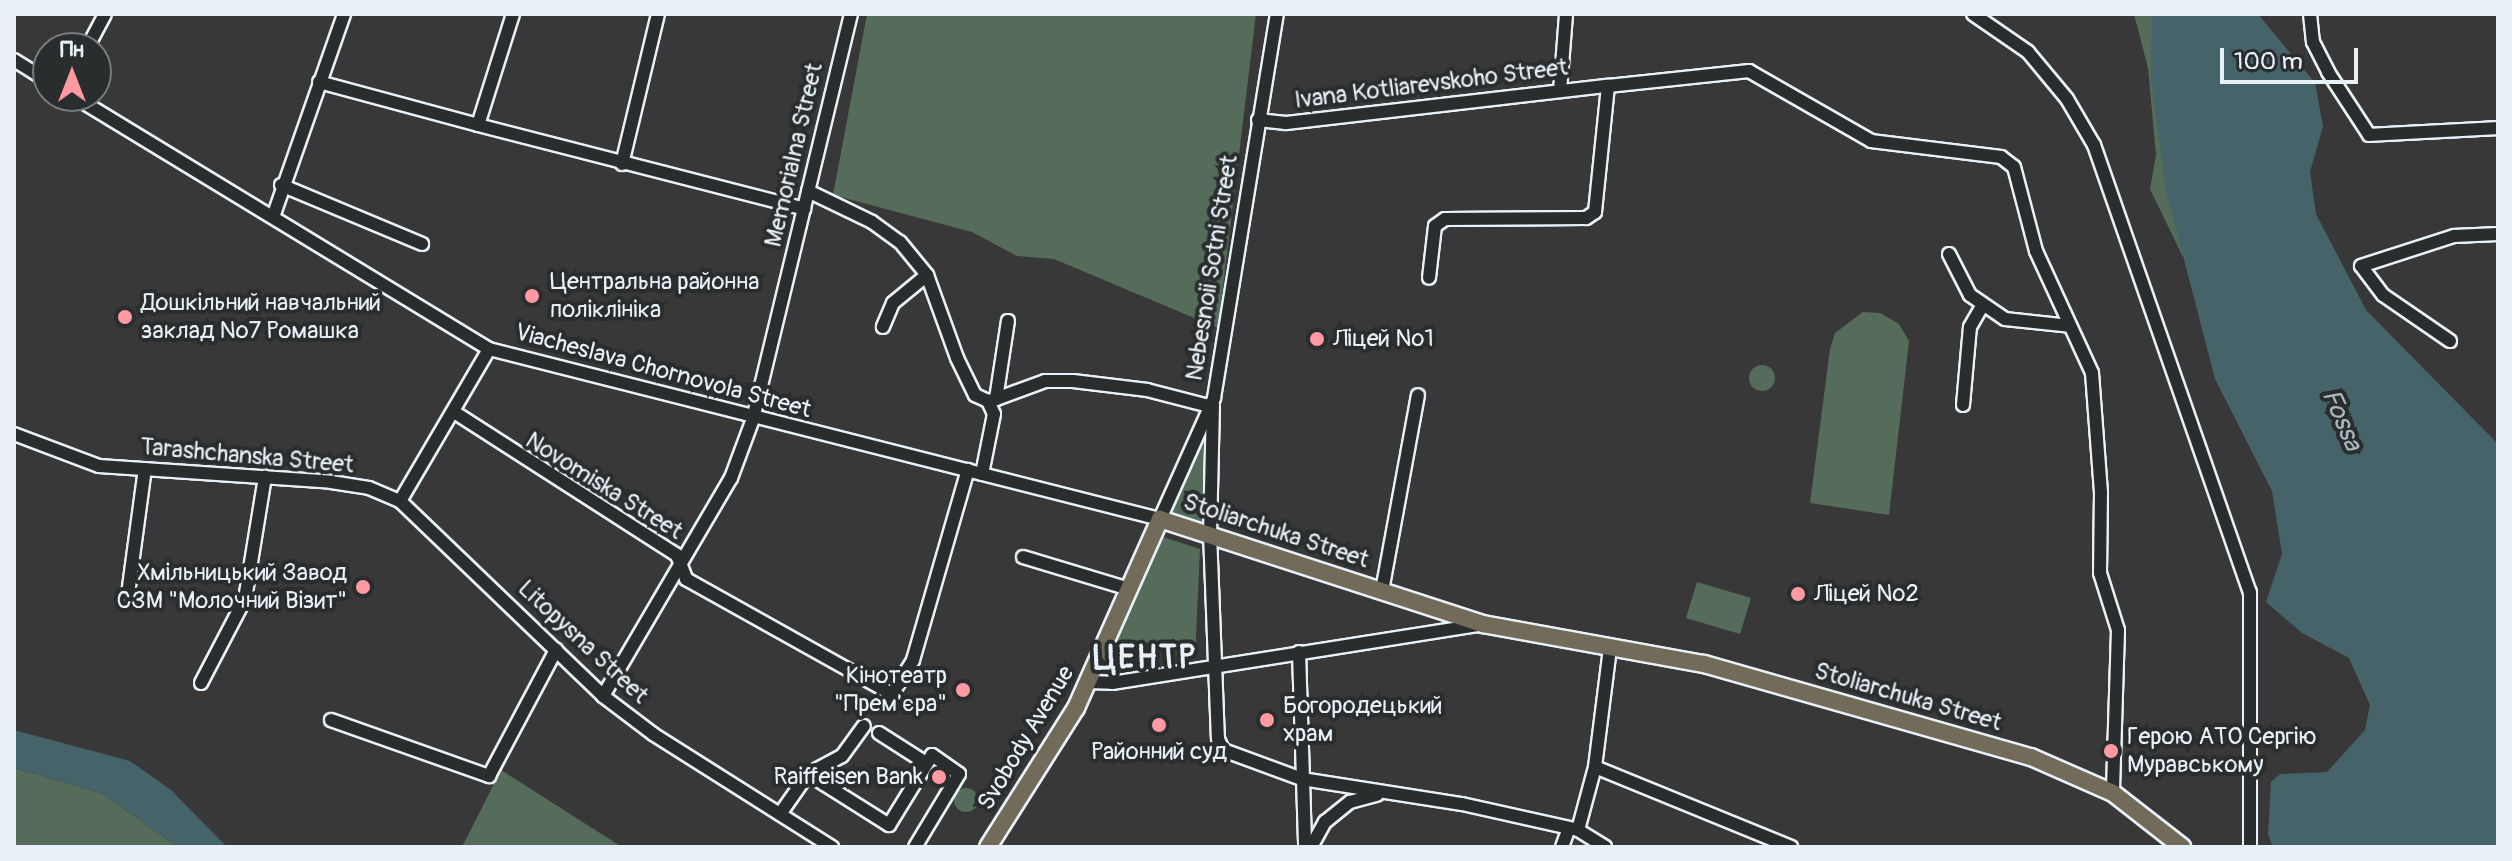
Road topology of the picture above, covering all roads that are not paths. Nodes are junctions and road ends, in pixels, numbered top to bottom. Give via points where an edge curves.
1 (105, 14) edge
2 (344, 14) edge
3 (513, 14) edge
4 (658, 14) edge
5 (851, 14) edge
6 (1277, 14) edge
7 (1566, 14) edge
8 (1973, 14) edge
9 (2310, 14) edge
10 (95, 32) edge
11 (14, 60) edge
12 (32, 71) edge
13 (319, 82) junction
14 (1608, 86) junction
15 (1560, 91) junction
16 (99, 112) edge
17 (1258, 120) junction
18 (478, 125) junction
19 (2498, 128) edge
20 (622, 164) junction
21 (281, 185) junction
22 (808, 191) junction
23 (804, 209) junction
24 (273, 217) junction
25 (2498, 234) edge
26 (422, 244) dead end
27 (1949, 254) dead end
28 (927, 275) junction
29 (1429, 278) dead end
30 (1982, 306) junction
31 (1008, 321) dead end
32 (2070, 326) junction
33 (883, 327) dead end
34 (2450, 341) dead end
35 (489, 349) junction
36 (1418, 395) dead end
37 (992, 400) junction
38 (1211, 402) junction
39 (1963, 405) dead end
40 (454, 412) junction
41 (753, 419) junction
42 (14, 434) edge
43 (145, 469) junction
44 (968, 470) junction
45 (982, 474) junction
46 (265, 477) junction
47 (400, 501) junction
48 (1160, 519) junction
49 (1210, 533) junction
50 (1023, 557) dead end
51 (681, 566) junction
52 (1129, 589) junction
53 (1382, 591) junction
54 (128, 594) dead end
55 (1423, 604) junction
56 (1483, 624) junction
57 (1420, 631) junction
58 (1610, 648) junction
59 (556, 650) junction
60 (1299, 652) junction
61 (1213, 664) junction
62 (1089, 682) junction
63 (201, 683) dead end
64 (603, 696) junction
65 (331, 720) dead end
66 (864, 726) dead end
67 (879, 733) dead end
68 (926, 763) junction
69 (1595, 767) junction
70 (808, 774) junction
71 (1302, 779) junction
72 (1384, 793) junction
73 (2113, 793) junction
74 (780, 814) junction
75 (1574, 829) junction
76 (2247, 843) edge
77 (2177, 845) edge
78 (832, 847) edge
79 (915, 847) edge
80 (988, 847) edge
81 (1305, 847) edge
82 (1311, 847) edge
83 (1562, 847) edge
84 (1605, 847) edge
85 (1791, 847) edge

1 - 10 street
2 - 13 street
3 - 18 street
4 - 20 street
5 - 22 street, Memorialna Street
6 - 17 street, Nebesnoii Sotni Street
7 - 15 street
8 - 76 street via 2028,52 2067,99 2094,145 2250,592
9 - 19 street via 2313,42 2369,135
11 - 12 street
13 - 18 street
13 - 21 street
14 - 15 street, Ivana Kotliarevskoho Street
14 - 29 street via 1595,212 1586,218 1445,219 1435,226
14 - 32 street, Ivana Kotliarevskoho Street via 1749,71 1871,141 2001,157 2014,167 2036,251
15 - 17 street, Ivana Kotliarevskoho Street via 1286,123
16 - 24 street, Viacheslava Chornovola Street
17 - 38 street, Nebesnoii Sotni Street
18 - 20 street
20 - 23 street
21 - 24 street
21 - 26 street
22 - 23 street, Memorialna Street
22 - 28 street via 872,222 900,242
23 - 41 street, Memorialna Street
24 - 35 street, Viacheslava Chornovola Street
25 - 34 street via 2454,236 2361,266 2383,295
27 - 30 street via 1970,295
28 - 33 street via 893,303
28 - 37 street via 975,395
30 - 32 street via 2005,319
30 - 39 street via 1970,327
31 - 37 street
32 - 73 street, Ivana Kotliarevskoho Street via 2092,373 2101,492 2100,573 2118,630
35 - 40 street
35 - 41 street, Viacheslava Chornovola Street
36 - 53 street
37 - 38 street via 1045,381 1073,381
37 - 45 street
38 - 48 street, Nebesnoii Sotni Street
38 - 49 street
40 - 47 street
40 - 51 street, Novomiska Street via 677,555
41 - 44 street, Viacheslava Chornovola Street
41 - 51 street, Memorialna Street via 731,478
42 - 43 street, Tarashchanska Street via 99,466
43 - 46 street, Tarashchanska Street
43 - 54 street
44 - 45 street, Viacheslava Chornovola Street
44 - 51 street, Novomiska Street via 913,660 892,694 686,579
45 - 48 street, Viacheslava Chornovola Street
46 - 47 street, Tarashchanska Street via 369,488
46 - 63 street via 245,599
47 - 59 street, Litopysna Street
48 - 49 main road, Stoliarchuka Street
48 - 52 main road, Svobody Avenue
49 - 53 main road, Stoliarchuka Street
49 - 61 street
50 - 52 street
51 - 64 street, Memorialna Street
52 - 62 main road, Svobody Avenue
53 - 55 main road, Stoliarchuka Street
55 - 56 main road, Stoliarchuka Street
55 - 57 street via 1427,614
56 - 57 street
56 - 58 main road, Stoliarchuka Street
57 - 60 street
58 - 69 street
58 - 73 main road, Stoliarchuka Street via 1704,664 2031,757
59 - 64 street, Litopysna Street
59 - 65 street via 489,776
60 - 61 street
60 - 71 street
61 - 62 street via 1112,683
61 - 71 street via 1223,750
62 - 80 main road, Svobody Avenue
64 - 74 street, Litopysna Street
66 - 70 street via 842,756
67 - 68 street
68 - 70 street via 889,825
68 - 79 street via 932,755 959,774
69 - 75 street
69 - 85 street
70 - 74 street
71 - 72 street
71 - 81 street
72 - 75 street
72 - 82 street via 1350,802 1325,822
73 - 77 main road, Stoliarchuka Street
74 - 78 street, Litopysna Street
75 - 83 street
75 - 84 street

